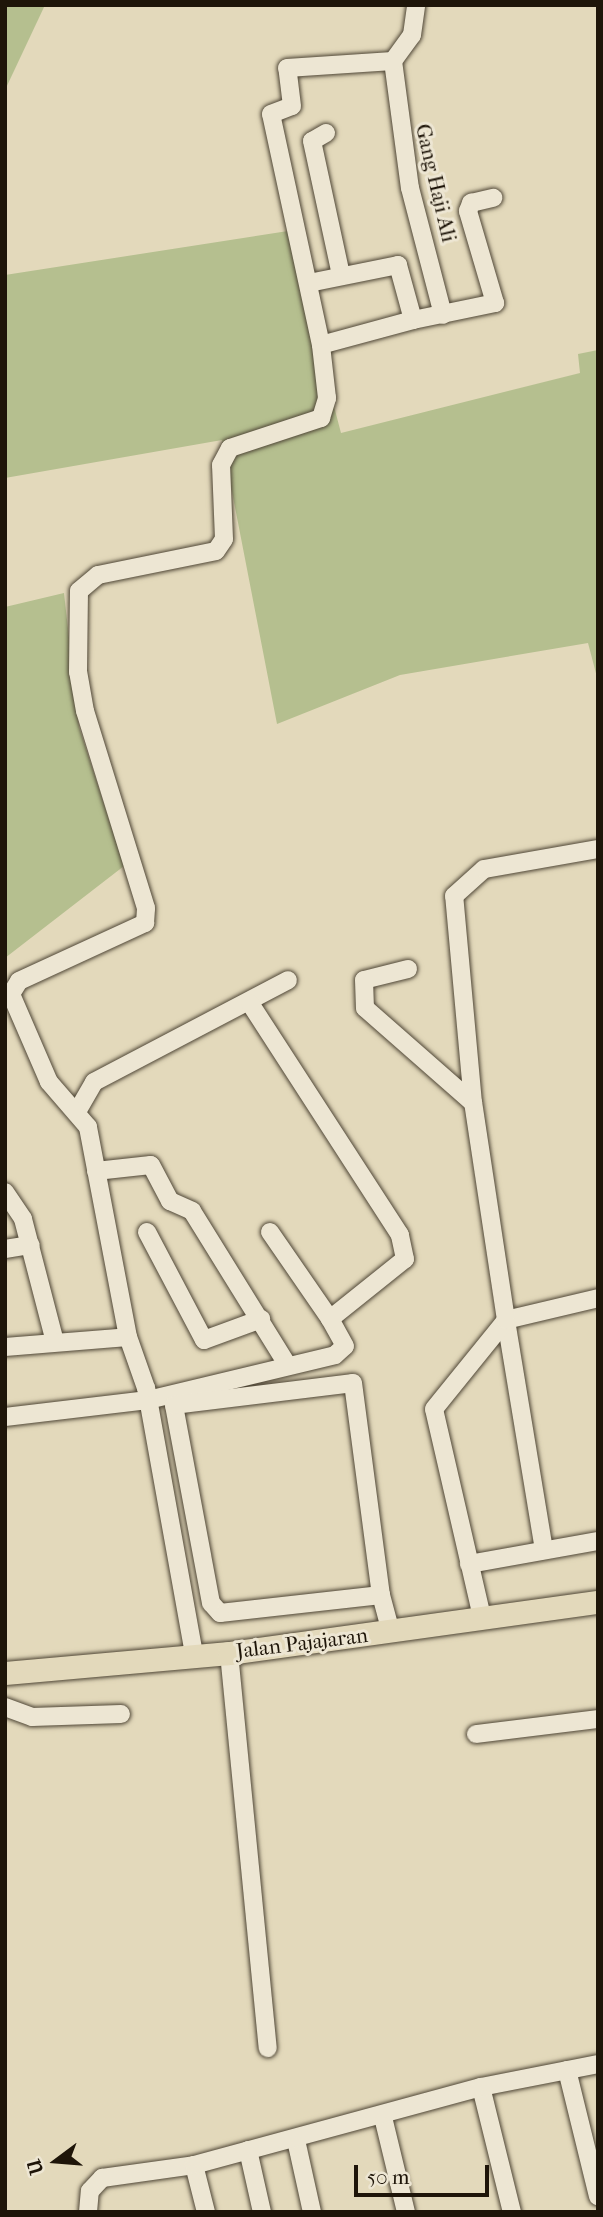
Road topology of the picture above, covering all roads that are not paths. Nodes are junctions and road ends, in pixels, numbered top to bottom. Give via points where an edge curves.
1 (416, 5) edge
2 (393, 61) junction
3 (326, 133) dead end
4 (493, 198) dead end
5 (341, 275) junction
6 (309, 283) junction
7 (443, 315) junction
8 (413, 320) junction
9 (321, 345) junction
10 (598, 849) edge
11 (408, 969) dead end
12 (288, 979) dead end
13 (250, 1003) junction
14 (473, 1103) junction
15 (78, 1110) junction
16 (96, 1171) junction
17 (5, 1192) edge
18 (147, 1232) dead end
19 (270, 1232) dead end
20 (31, 1245) junction
21 (5, 1249) edge
22 (598, 1298) edge
23 (261, 1319) junction
24 (330, 1319) junction
25 (506, 1320) junction
26 (128, 1337) junction
27 (55, 1342) junction
28 (5, 1347) edge
29 (287, 1364) junction
30 (148, 1400) junction
31 (5, 1417) edge
32 (598, 1541) edge
33 (544, 1550) junction
34 (469, 1564) junction
35 (381, 1595) junction
36 (598, 1602) edge
37 (482, 1617) junction
38 (391, 1632) junction
39 (229, 1653) junction
40 (194, 1654) junction
41 (6, 1669) edge
42 (5, 1707) edge
43 (121, 1714) dead end
44 (598, 1720) edge
45 (477, 1734) dead end
46 (268, 2048) dead end
47 (598, 2064) edge
48 (567, 2070) junction
49 (481, 2087) junction
50 (383, 2117) junction
51 (296, 2140) junction
52 (248, 2150) junction
53 (194, 2165) junction
54 (598, 2196) edge
55 (88, 2212) edge
56 (206, 2212) edge
57 (262, 2212) edge
58 (312, 2212) edge
59 (406, 2212) edge
60 (512, 2212) edge

1 - 2 street via 412,35
2 - 6 street via 285,70 293,105 271,116
2 - 7 street, Gang Haji Ali via 410,188
3 - 5 street via 312,140
4 - 7 street via 471,203 468,211 495,303
5 - 6 street
5 - 8 street via 398,265
6 - 9 street
7 - 8 street
8 - 9 street
9 - 15 street via 327,398 321,418 237,443 223,456 224,539 216,551 98,575 79,591 78,672 85,711 146,917 135,931 19,981 10,999 49,1082 64,1104
10 - 14 street via 484,869 454,896
11 - 14 street via 365,980 365,1008
12 - 13 street
13 - 15 street via 94,1082
13 - 24 street via 406,1247 405,1259
14 - 25 street
15 - 16 street
16 - 23 street via 151,1165 170,1201 192,1211
16 - 26 street
17 - 20 street via 16,1202
18 - 23 street via 204,1340
19 - 24 street
20 - 21 street
20 - 27 street
22 - 25 street
23 - 29 street
24 - 29 street via 345,1342 341,1351
25 - 33 street
25 - 34 street via 434,1409
26 - 27 street
26 - 30 street
27 - 28 street
29 - 30 street
30 - 31 street
30 - 40 street
32 - 33 street
33 - 34 street
34 - 37 street
35 - 35 street via 353,1383 174,1405 211,1603 220,1613
35 - 38 street
36 - 37 main road, Jalan Pajajaran
37 - 38 main road, Jalan Pajajaran
38 - 39 main road, Jalan Pajajaran
39 - 40 main road, Jalan Pajajaran
39 - 46 street
40 - 41 main road, Jalan Pajajaran
42 - 43 street via 32,1717
44 - 45 street
47 - 48 street
48 - 49 street
48 - 54 street
49 - 50 street
49 - 60 street
50 - 51 street
50 - 59 street
51 - 52 street
51 - 58 street
52 - 53 street
52 - 57 street
53 - 55 street via 102,2178 90,2191
53 - 56 street

